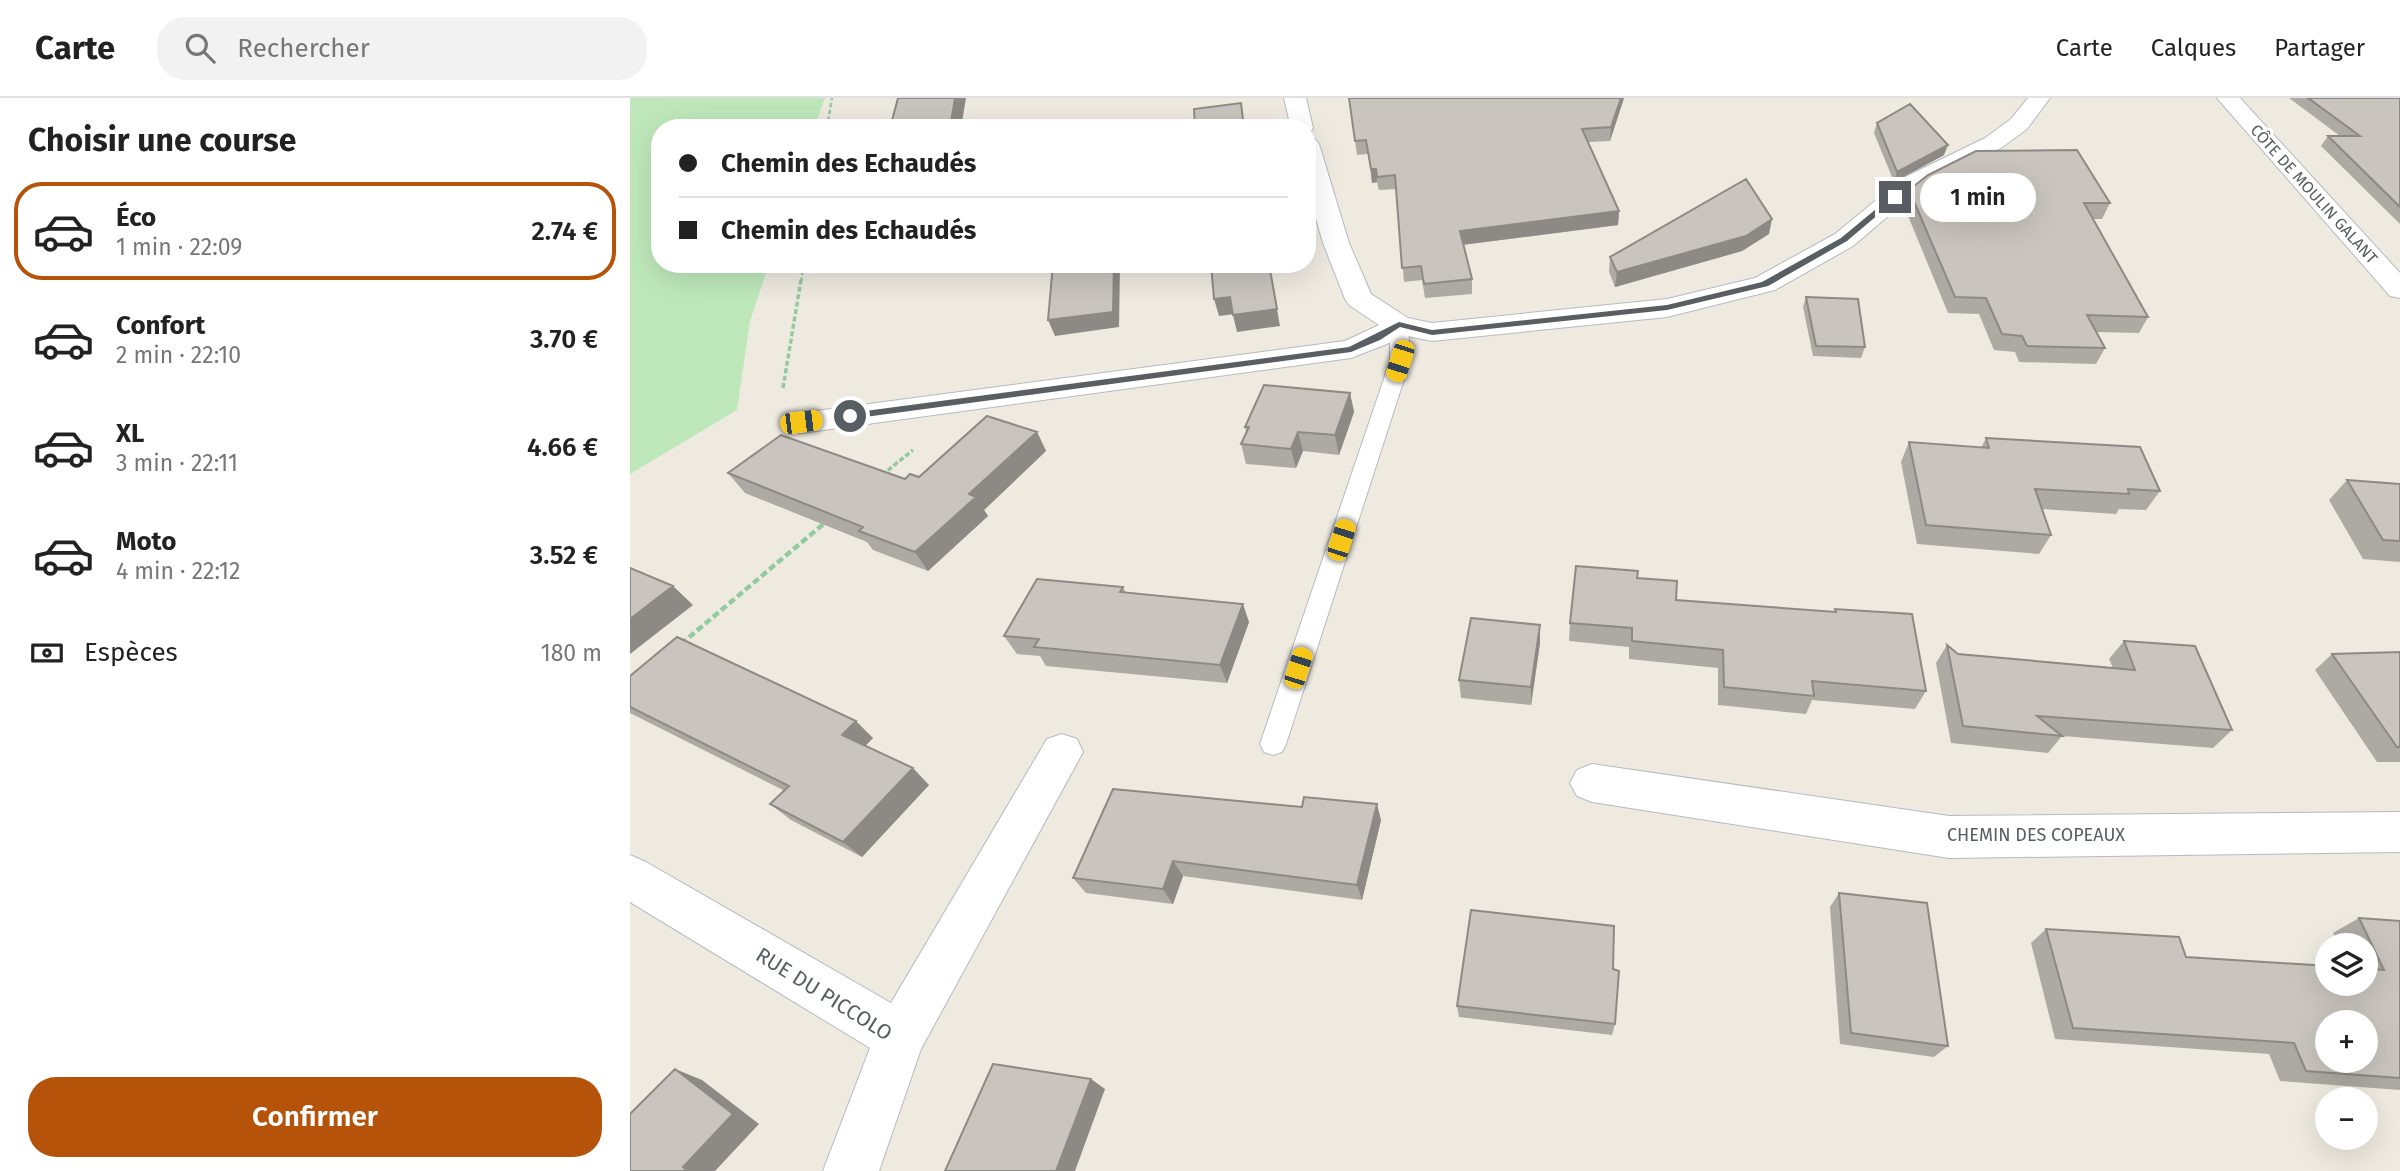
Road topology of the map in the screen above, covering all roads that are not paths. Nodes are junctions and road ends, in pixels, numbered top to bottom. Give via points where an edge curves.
1 (1295, 98) edge
2 (2039, 98) edge
3 (2228, 98) edge
4 (1301, 119) edge
5 (1316, 175) edge
6 (2400, 290) edge
7 (1399, 325) junction
8 (801, 422) road end
9 (1273, 744) dead end
10 (1062, 752) dead end
11 (1592, 783) dead end
12 (2400, 832) edge
13 (630, 877) edge
14 (900, 1037) junction
15 (851, 1171) edge

1 - 4 street
2 - 7 street via 2019,124 1993,143 1912,183 1844,240 1765,284 1667,308 1432,332
3 - 6 street, CÔTE DE MOULIN GALANT
5 - 7 street via 1359,299
7 - 8 street via 1351,349
7 - 9 lane via 1400,361
10 - 14 street
11 - 12 street, CHEMIN DES COPEAUX via 1949,837
13 - 14 street, RUE DU PICCOLO
14 - 15 street, RUE DU PICCOLO

